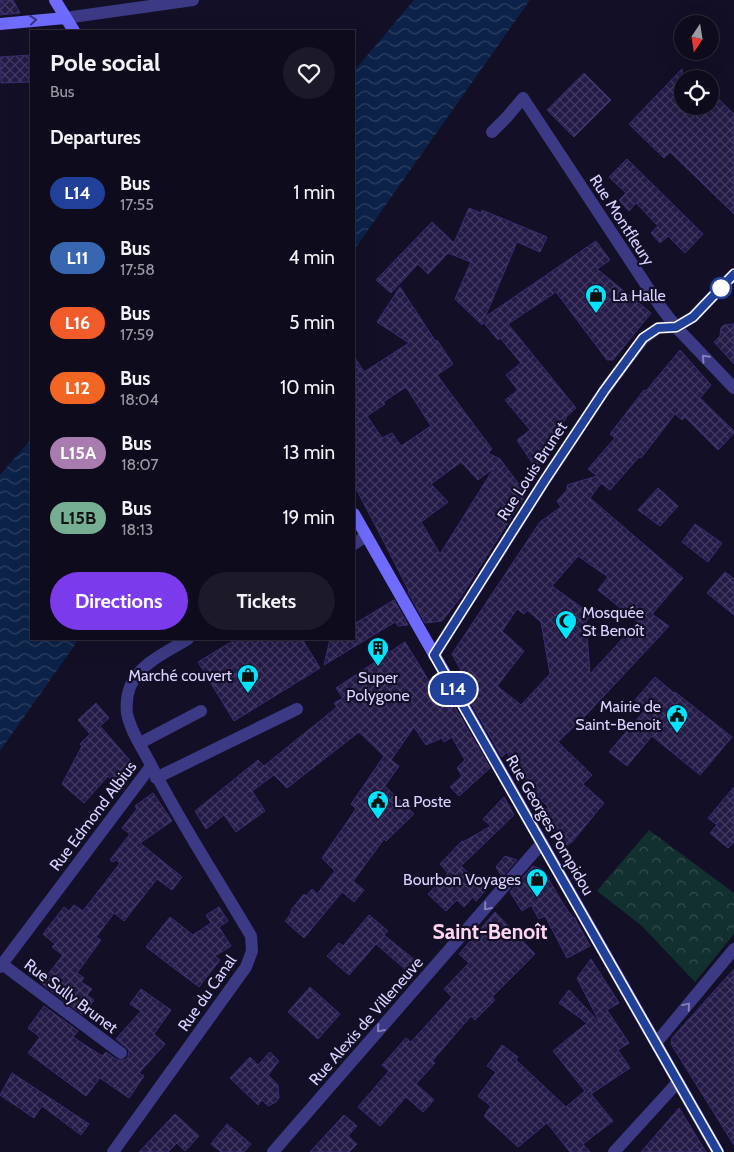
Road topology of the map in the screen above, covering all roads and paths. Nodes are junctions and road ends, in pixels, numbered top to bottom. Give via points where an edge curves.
1 (55, 0) edge
2 (194, 0) edge
3 (65, 18) junction
4 (0, 24) edge
5 (73, 30) edge
6 (492, 132) dead end
7 (734, 274) edge
8 (676, 327) junction
9 (734, 388) edge
10 (355, 516) edge
11 (366, 536) junction
12 (355, 543) edge
13 (186, 640) edge
14 (434, 655) junction
15 (296, 709) dead end
16 (201, 711) dead end
17 (140, 744) junction
18 (154, 772) junction
19 (542, 844) junction
20 (734, 949) edge
21 (1, 966) edge
22 (656, 1043) junction
23 (121, 1053) dead end
24 (678, 1082) junction
25 (113, 1152) edge
26 (273, 1152) edge
27 (614, 1152) edge
28 (718, 1152) edge

1 - 3 main road
2 - 3 street
4 -> 3 main road
3 - 5 main road
6 - 8 street, Rue Montfleury via 523,98
7 - 8 street via 693,317
9 -> 8 street, Rue Montfleury
8 - 14 street, Rue Louis Brunet via 658,328 643,338 617,372
10 - 11 main road, Rue Georges Pompidou
11 - 12 street
11 - 14 main road, Rue Georges Pompidou
13 - 17 street, Rue Edmond Albius via 149,662 130,686 127,712
14 - 19 main road, Rue Georges Pompidou
15 - 18 street
16 - 17 street
17 - 18 street, Rue Edmond Albius
18 - 21 street, Rue Edmond Albius
18 - 25 street, Rue du Canal via 252,936 252,951 246,967
19 - 22 main road, Rue Georges Pompidou
19 -> 26 street, Rue Alexis de Villeneuve
22 -> 20 street
21 - 23 street, Rue Sully Brunet
22 - 24 main road, Rue Georges Pompidou
24 - 27 street
24 - 28 main road, Rue Georges Pompidou

